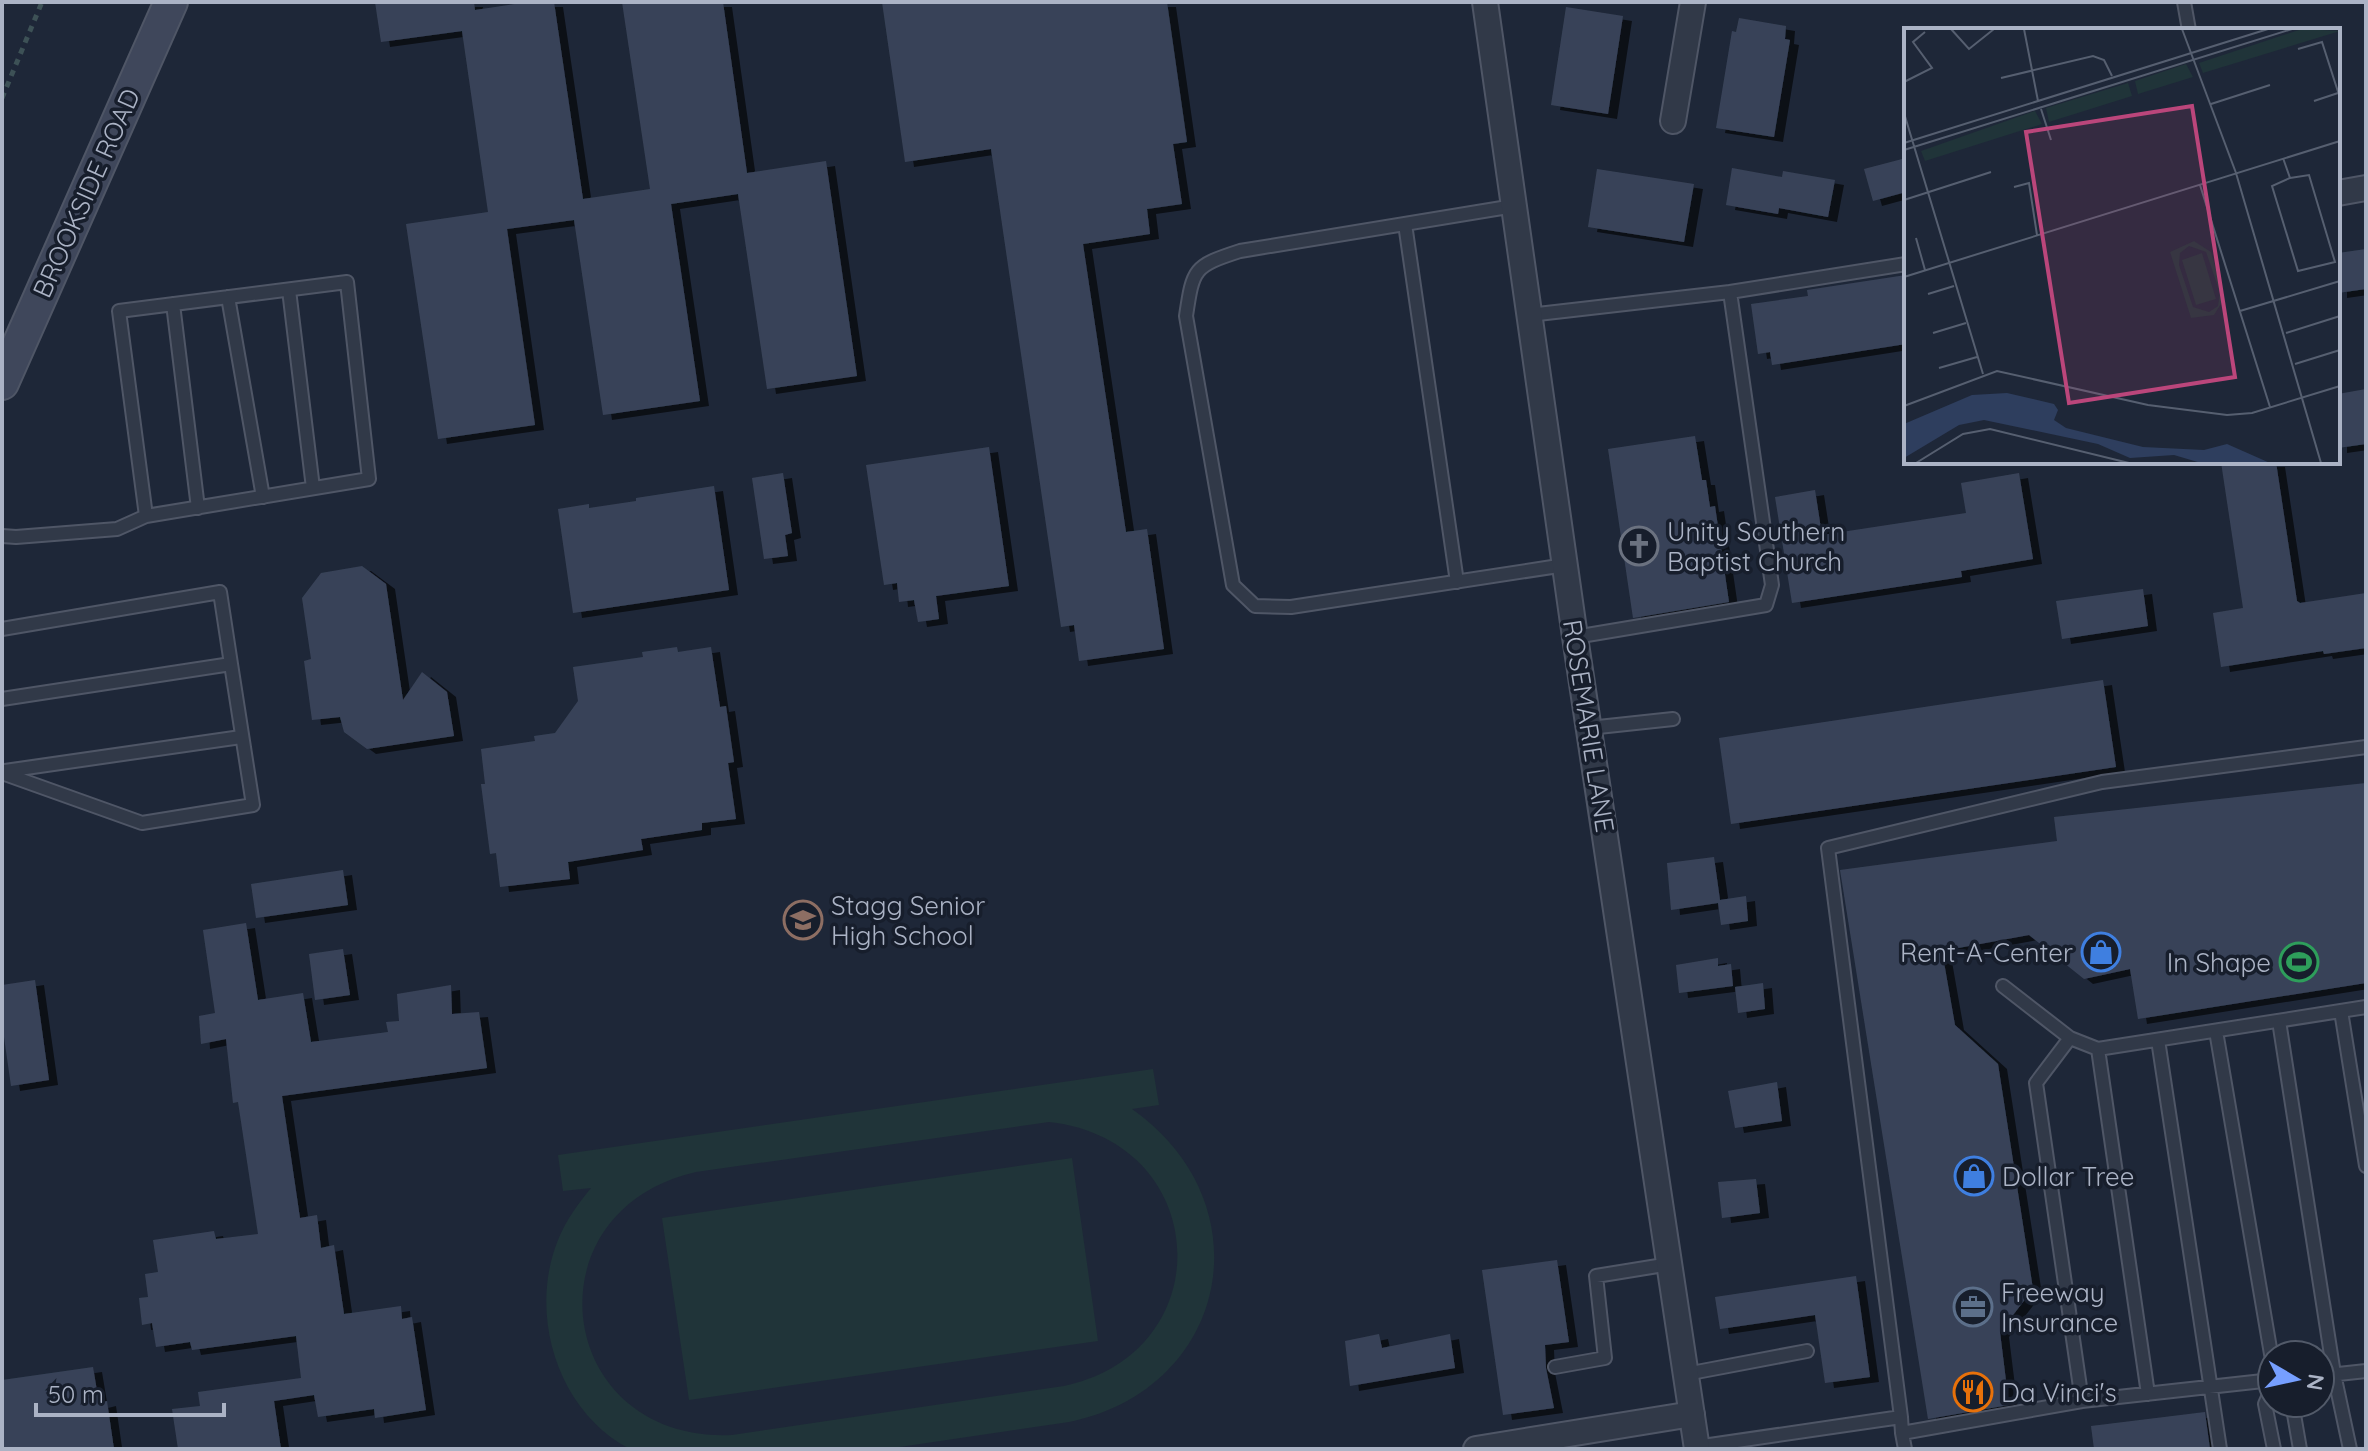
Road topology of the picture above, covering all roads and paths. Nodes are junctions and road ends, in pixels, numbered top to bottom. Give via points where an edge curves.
1 (42, 2) edge
2 (171, 2) edge
3 (1485, 2) edge
4 (1693, 2) edge
5 (2184, 2) edge
6 (2189, 28) edge
7 (2, 98) edge
8 (1673, 121) dead end
9 (2366, 188) edge
10 (2340, 193) edge
11 (1514, 206) junction
12 (1405, 224) junction
13 (1904, 264) edge
14 (289, 290) junction
15 (1730, 292) junction
16 (228, 297) junction
17 (173, 304) junction
18 (1529, 315) junction
19 (2, 383) edge
20 (313, 488) junction
21 (263, 497) junction
22 (198, 508) junction
23 (146, 516) junction
24 (2, 536) edge
25 (1565, 565) junction
26 (1457, 582) junction
27 (2, 629) edge
28 (1575, 637) junction
29 (231, 664) junction
30 (2, 699) edge
31 (1673, 719) dead end
32 (1589, 728) junction
33 (241, 737) junction
34 (2366, 747) edge
35 (2, 772) edge
36 (2003, 986) dead end
37 (2366, 1007) edge
38 (2341, 1011) junction
39 (2279, 1021) junction
40 (2216, 1031) junction
41 (2070, 1038) junction
42 (2158, 1040) junction
43 (2098, 1049) junction
44 (2366, 1166) edge
45 (1670, 1264) junction
46 (2268, 1339) edge
47 (2329, 1339) edge
48 (1807, 1351) dead end
49 (1555, 1367) dead end
50 (2366, 1371) edge
51 (1686, 1374) junction
52 (2336, 1374) edge
53 (2256, 1382) edge
54 (2336, 1383) edge
55 (2210, 1387) junction
56 (2148, 1394) junction
57 (2082, 1401) junction
58 (1692, 1414) junction
59 (1901, 1417) junction
60 (2268, 1419) edge
61 (2295, 1419) edge
62 (1902, 1433) junction
63 (1696, 1448) edge
64 (1476, 1449) edge
65 (1905, 1449) edge
66 (2220, 1449) edge
67 (2274, 1449) edge
68 (2300, 1449) edge
69 (2350, 1449) edge

1 - 7 path
2 - 19 street, BROOKSIDE ROAD
3 - 11 street, ROSEMARIE LANE
4 - 8 street
5 - 6 lane
9 - 10 street
11 - 12 lane
11 - 18 street, ROSEMARIE LANE
12 - 26 lane
12 - 26 lane via 1240,251 1205,263 1191,280 1186,316 1233,585 1255,606 1279,609
13 - 15 lane
14 - 16 lane
14 - 20 lane
14 - 20 lane via 347,282 369,479
15 - 18 lane
15 - 28 lane via 1772,585 1766,605
16 - 17 lane
16 - 21 lane
17 - 22 lane
17 - 23 lane via 119,311
18 - 25 street, ROSEMARIE LANE
20 - 21 lane
21 - 22 lane
22 - 23 lane
23 - 24 lane via 117,529
25 - 26 lane
25 - 28 street, ROSEMARIE LANE
27 - 29 lane via 220,592
28 - 32 street, ROSEMARIE LANE
29 - 30 lane
29 - 33 lane
31 - 32 lane
32 - 45 street, ROSEMARIE LANE
33 - 35 lane
33 - 35 lane via 253,805 142,823
34 - 59 lane via 2102,782 1828,848
36 - 41 lane
37 - 38 lane
38 - 39 lane
38 - 44 lane
39 - 40 lane
39 - 47 lane
40 - 42 lane
40 - 46 lane
41 - 43 lane
41 - 57 lane via 2036,1083
42 - 43 lane
42 - 55 lane
43 - 56 lane
45 - 49 lane via 1596,1276 1605,1358
45 - 51 street, ROSEMARIE LANE
48 - 51 lane
50 - 52 lane
51 - 58 street, ROSEMARIE LANE
53 - 55 lane
54 - 69 lane
55 - 56 lane
55 - 66 lane
56 - 57 lane
57 - 62 lane
58 - 63 street, ROSEMARIE LANE
58 - 64 street
59 - 62 lane
59 - 63 lane
60 - 67 lane
61 - 68 lane
62 - 65 lane

